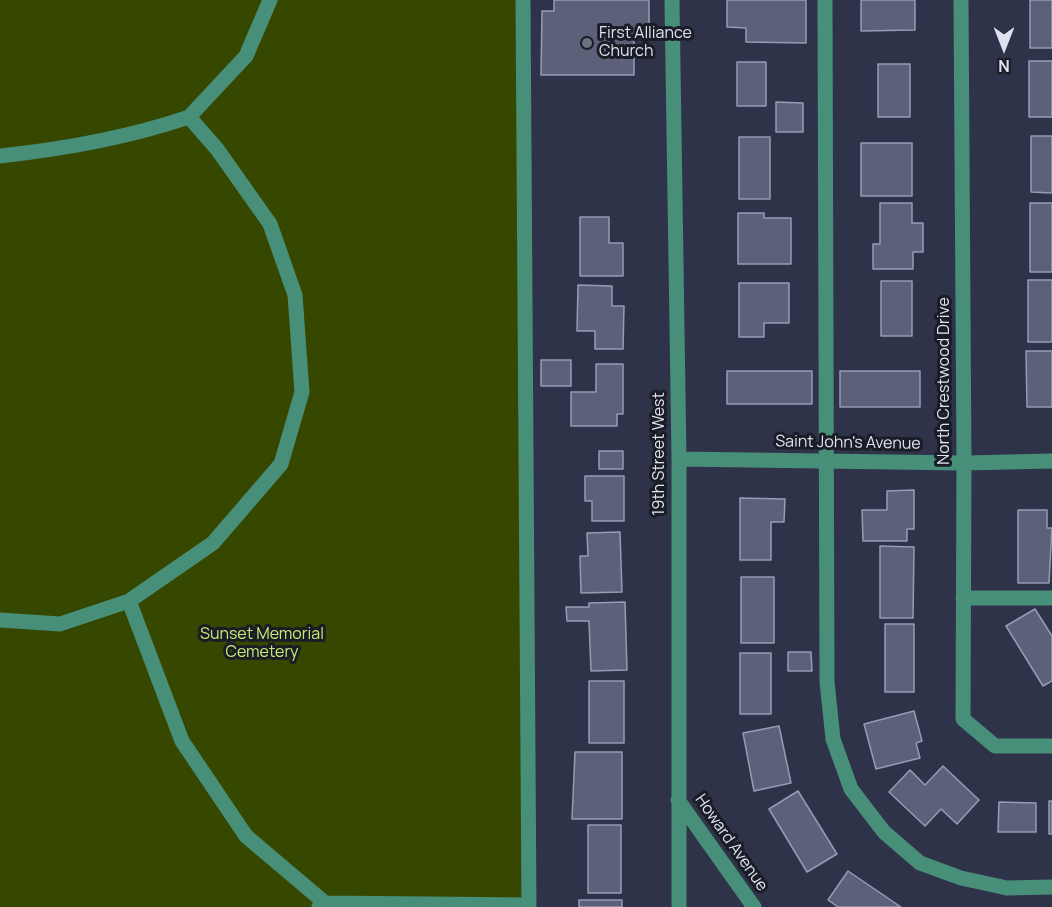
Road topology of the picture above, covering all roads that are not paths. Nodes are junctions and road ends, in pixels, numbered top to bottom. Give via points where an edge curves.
1 (270, 0) edge
2 (523, 0) edge
3 (672, 0) edge
4 (825, 0) edge
5 (961, 0) edge
6 (189, 117) junction
7 (0, 156) edge
8 (679, 459) junction
9 (825, 461) junction
10 (1052, 461) edge
11 (964, 463) junction
12 (963, 598) junction
13 (1052, 598) edge
14 (129, 601) junction
15 (0, 620) edge
16 (1052, 746) edge
17 (678, 800) junction
18 (1052, 887) edge
19 (322, 905) edge
20 (529, 906) edge
21 (679, 907) edge
22 (754, 907) edge

1 - 6 street via 246,56
2 - 20 street
3 - 8 street, 19th Street West
4 - 9 street
5 - 11 street, North Crestwood Drive
6 - 7 street via 141,133 74,147
6 - 14 street via 218,149 270,224 295,296 302,392 281,464 213,543
8 - 9 street, Saint John's Avenue
8 - 17 street, 19th Street West
9 - 11 street, Saint John's Avenue
9 - 18 street via 826,682 833,739 851,789 884,832 920,863 961,878 1007,888
10 - 11 street, Saint John's Avenue
11 - 12 street, North Crestwood Drive
12 - 13 street
12 - 16 street, North Crestwood Drive via 963,719 995,746
14 - 15 street via 60,624
14 - 19 street via 182,741 246,836
17 - 21 street, 19th Street West
17 - 22 street, Howard Avenue
19 - 20 street

